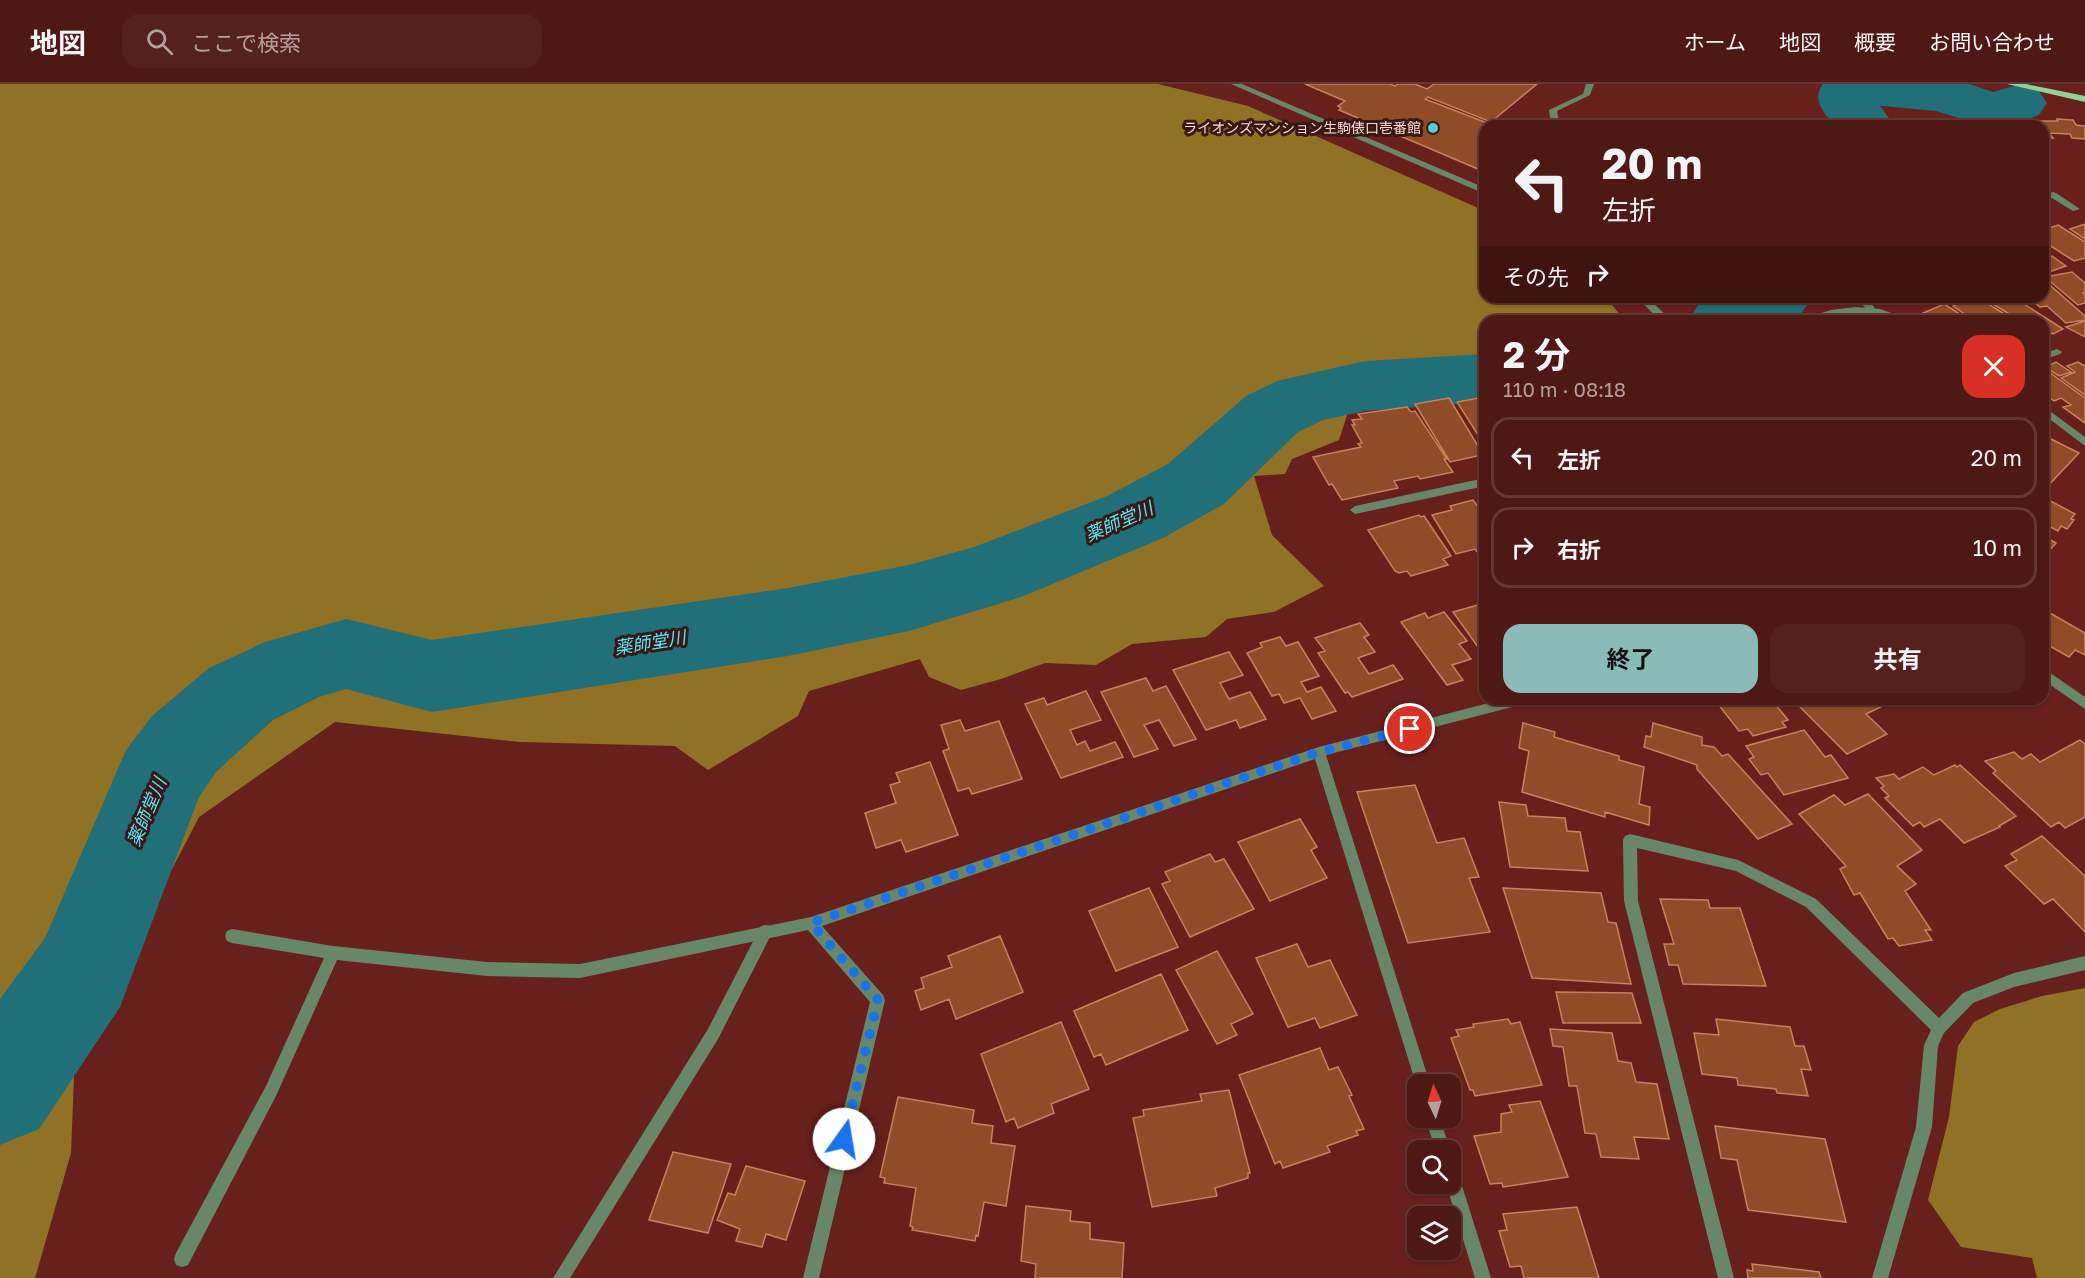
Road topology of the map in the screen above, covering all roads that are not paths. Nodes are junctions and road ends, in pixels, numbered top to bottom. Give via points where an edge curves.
1 (1235, 84) edge
2 (1590, 84) edge
3 (2013, 84) edge
4 (2085, 99) edge
5 (1557, 120) edge
6 (1479, 188) edge
7 (2049, 197) edge
8 (2076, 209) dead end
9 (1648, 303) edge
10 (1866, 303) edge
11 (1871, 310) junction
12 (1660, 315) edge
13 (1821, 315) edge
14 (1887, 315) edge
15 (2057, 352) dead end
16 (2049, 355) edge
17 (2049, 414) edge
18 (2085, 442) edge
19 (1479, 483) edge
20 (1355, 510) dead end
21 (2049, 678) edge
22 (2085, 704) edge
23 (1501, 705) edge
24 (1319, 752) junction
25 (811, 923) junction
26 (766, 931) junction
27 (232, 936) dead end
28 (333, 953) junction
29 (2085, 963) edge
30 (1939, 1028) junction
31 (1420, 1074) edge
32 (1457, 1194) edge
33 (182, 1259) dead end
34 (561, 1278) edge
35 (811, 1278) edge
36 (1483, 1278) edge
37 (1726, 1278) edge
38 (1880, 1278) edge

1 - 6 street
2 - 5 street via 1586,95 1553,110
3 - 4 main road
7 - 8 street via 2053,195
9 - 12 street
10 - 11 street
11 - 13 street
11 - 14 street
15 - 16 street
17 - 18 street
19 - 20 street
21 - 22 street
23 - 24 street
24 - 25 street
24 - 31 street
25 - 26 street
25 - 35 street via 878,1000
26 - 28 street via 580,971 487,969
26 - 34 street via 712,1034
27 - 28 street
28 - 33 street via 271,1091
29 - 30 street via 2014,980 1968,998
30 - 37 street via 1811,903 1738,866 1630,840 1631,901
30 - 38 street via 1931,1045 1924,1127
32 - 36 street

